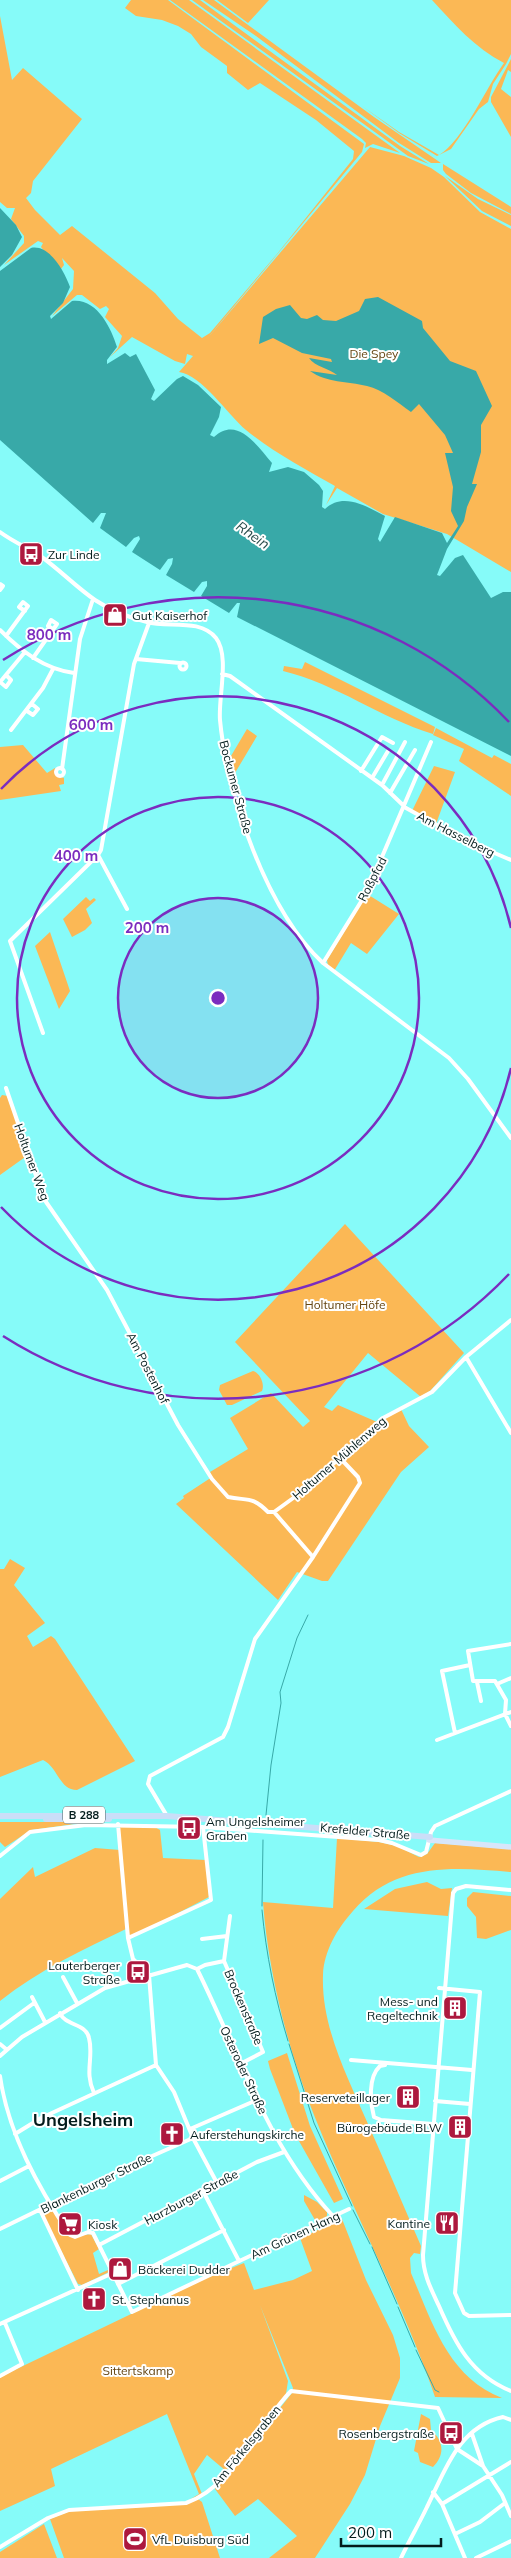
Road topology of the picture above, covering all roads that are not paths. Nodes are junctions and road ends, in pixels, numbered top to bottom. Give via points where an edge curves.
1 (0, 532) edge
2 (0, 584) edge
3 (0, 590) edge
4 (94, 599) junction
5 (24, 611) dead end
6 (149, 623) junction
7 (53, 629) dead end
8 (0, 630) edge
9 (6, 636) junction
10 (24, 652) junction
11 (34, 658) junction
12 (136, 659) junction
13 (180, 663) dead end
14 (53, 669) junction
15 (74, 674) junction
16 (222, 674) junction
17 (6, 675) junction
18 (0, 682) edge
19 (32, 704) junction
20 (27, 711) junction
21 (11, 730) dead end
22 (406, 742) dead end
23 (431, 742) dead end
24 (393, 743) dead end
25 (415, 750) dead end
26 (388, 751) dead end
27 (62, 769) dead end
28 (361, 771) junction
29 (372, 778) junction
30 (382, 785) junction
31 (390, 793) junction
32 (403, 806) junction
33 (98, 855) junction
34 (511, 860) edge
35 (127, 909) dead end
36 (323, 963) junction
37 (43, 1033) dead end
38 (6, 1088) dead end
39 (511, 1138) edge
40 (85, 1256) joint
41 (511, 1320) edge
42 (466, 1357) junction
43 (511, 1433) edge
44 (340, 1458) junction
45 (274, 1512) junction
46 (313, 1557) junction
47 (511, 1644) edge
48 (470, 1664) junction
49 (511, 1678) edge
50 (477, 1682) junction
51 (497, 1684) junction
52 (480, 1701) dead end
53 (511, 1712) edge
54 (505, 1714) junction
55 (511, 1726) edge
56 (454, 1733) junction
57 (437, 1740) dead end
58 (511, 1791) edge
59 (0, 1816) edge
60 (167, 1816) junction
61 (0, 1820) edge
62 (118, 1824) junction
63 (203, 1827) junction
64 (430, 1839) junction
65 (511, 1846) edge
66 (0, 1856) edge
67 (511, 1890) edge
68 (230, 1916) dead end
69 (227, 1936) junction
70 (128, 1938) junction
71 (202, 1939) dead end
72 (224, 1961) junction
73 (197, 1969) junction
74 (149, 1975) junction
75 (64, 1977) dead end
76 (439, 1988) dead end
77 (445, 1989) junction
78 (32, 1997) dead end
79 (34, 2003) junction
80 (77, 2003) junction
81 (60, 2013) junction
82 (45, 2022) junction
83 (0, 2028) edge
84 (0, 2044) edge
85 (6, 2049) junction
86 (0, 2056) edge
87 (351, 2060) dead end
88 (240, 2064) junction
89 (387, 2064) junction
90 (156, 2065) junction
91 (438, 2068) junction
92 (472, 2070) junction
93 (0, 2076) edge
94 (94, 2093) junction
95 (257, 2100) junction
96 (435, 2100) junction
97 (470, 2104) junction
98 (433, 2124) junction
99 (190, 2129) junction
100 (14, 2134) junction
101 (194, 2138) junction
102 (284, 2152) junction
103 (30, 2166) junction
104 (0, 2181) edge
105 (217, 2183) junction
106 (203, 2191) junction
107 (52, 2204) junction
108 (349, 2209) dead end
109 (40, 2210) junction
110 (333, 2216) junction
111 (0, 2229) edge
112 (224, 2230) junction
113 (99, 2245) junction
114 (239, 2261) junction
115 (113, 2273) junction
116 (118, 2284) junction
117 (78, 2290) junction
118 (511, 2315) edge
119 (2, 2324) edge
120 (0, 2376) edge
121 (511, 2391) edge
122 (511, 2420) edge
123 (472, 2434) junction
124 (457, 2449) junction
125 (511, 2462) edge
126 (482, 2466) junction
127 (488, 2474) junction
128 (433, 2492) junction
129 (505, 2502) junction
130 (442, 2504) junction
131 (511, 2516) edge
132 (455, 2534) junction
133 (511, 2541) edge
134 (0, 2547) edge
135 (400, 2558) edge
136 (465, 2558) edge
137 (476, 2558) edge

1 - 4 street, Bockumer Straße via 38,554
2 - 3 street via 3,586
4 - 6 street, Bockumer Straße
4 - 15 street via 82,631
5 - 9 street
6 - 12 street
6 - 16 street, Bockumer Straße via 207,631 218,643
7 - 11 street
8 - 9 street
9 - 10 street
10 - 11 street
10 - 17 street
11 - 14 street
12 - 13 street
12 - 33 street
14 - 15 street
14 - 19 street
15 - 27 street
16 - 28 street via 230,676
16 - 36 street, Bockumer Straße via 220,722 247,834 290,924
17 - 18 street
17 - 18 street via 11,680 6,687
19 - 20 street
19 - 20 street via 38,709 33,715
20 - 21 street
22 - 30 street
23 - 32 street, Roßpfad
24 - 28 street via 382,737
25 - 31 street
26 - 29 street
28 - 29 street
29 - 30 street
30 - 31 street
31 - 32 street
32 - 34 street, Am Hasselberg via 464,840
32 - 36 street, Roßpfad via 367,892
33 - 35 street
33 - 37 street via 10,941
36 - 39 street, Bockumer Straße via 449,1058
38 - 40 street, Holtumer Weg via 44,1199
40 - 45 street, Am Postenhof via 108,1290 178,1426 212,1479 228,1497 256,1500 268,1512
41 - 42 street, Holtumer Mühlenweg
42 - 43 street
42 - 44 street, Holtumer Mühlenweg via 432,1392 383,1418
44 - 45 street, Holtumer Mühlenweg
44 - 46 street via 360,1483
45 - 46 street
46 - 60 street via 254,1639 223,1737 150,1776 148,1784
47 - 48 street via 468,1651
48 - 50 street
48 - 56 street via 442,1671
49 - 51 street
50 - 51 street via 491,1680
50 - 52 street
51 - 54 street via 506,1700
53 - 54 street
54 - 55 street
54 - 56 street
56 - 57 street
58 - 64 street via 435,1826
59 - 60 highway, Krefelder Straße / B 288
60 - 64 highway, Krefelder Straße / B 288
61 - 64 highway, Krefelder Straße / B 288 via 146,1819
62 - 63 street
62 - 66 street via 35,1831
62 - 70 street
63 - 64 street via 379,1840 419,1855 426,1852
63 - 70 street via 210,1900
64 - 65 main road, Krefelder Straße / B 288
67 - 77 street via 466,1886 453,1893
68 - 69 street, Brockenstraße
69 - 71 street
69 - 72 street, Brockenstraße
70 - 74 street via 133,1958
72 - 73 street via 205,1964
72 - 88 street, Brockenstraße via 263,2052
73 - 74 street via 187,1965
73 - 88 street, Osteroder Straße
74 - 80 street via 104,1988
74 - 90 street
75 - 80 street
76 - 77 street
77 - 91 street
77 - 92 street via 480,1992
78 - 79 street
79 - 82 street
79 - 83 street
80 - 81 street
81 - 82 street
81 - 94 street via 88,2034 88,2079
82 - 85 street
84 - 85 street
85 - 86 street
87 - 89 street
88 - 95 street, Osteroder Straße
89 - 91 street
89 - 98 street via 380,2066 373,2075 371,2106 374,2116 381,2120
90 - 94 street
90 - 99 street via 174,2092
91 - 92 street
91 - 96 street
92 - 97 street
93 - 100 street
94 - 100 street
95 - 99 street
95 - 102 street, Osteroder Straße
96 - 97 street
96 - 98 street
97 - 118 street via 455,2293 464,2313 469,2316
98 - 121 street via 423,2267 460,2350 479,2372
99 - 101 street
100 - 103 street
101 - 105 street
101 - 107 street, Blankenburger Straße
102 - 105 street, Harzburger Straße
102 - 110 street, Osteroder Straße via 303,2183
103 - 104 street
103 - 107 street
105 - 106 street, Harzburger Straße
106 - 112 street
106 - 113 street, Harzburger Straße
107 - 109 street, Blankenburger Straße
107 - 113 street via 70,2235 91,2232
108 - 110 street, Am Grünen Hang
109 - 111 street, Blankenburger Straße
109 - 117 street
110 - 114 street, Am Grünen Hang
112 - 114 street
112 - 116 street
113 - 115 street
114 - 116 street, Am Grünen Hang via 132,2312
115 - 116 street
115 - 117 street
117 - 119 street
119 - 120 street via 22,2364
122 - 123 street via 499,2418
123 - 124 street
123 - 126 street
124 - 126 street
124 - 128 street
124 - 134 street, Am Förkelsgraben via 438,2408 291,2391 220,2480 201,2496 186,2502 69,2510 48,2518
125 - 127 street
126 - 127 street
127 - 129 street
127 - 130 street
128 - 130 street
128 - 135 street
129 - 131 street
129 - 132 street via 480,2522
130 - 132 street
132 - 136 street
133 - 137 street

